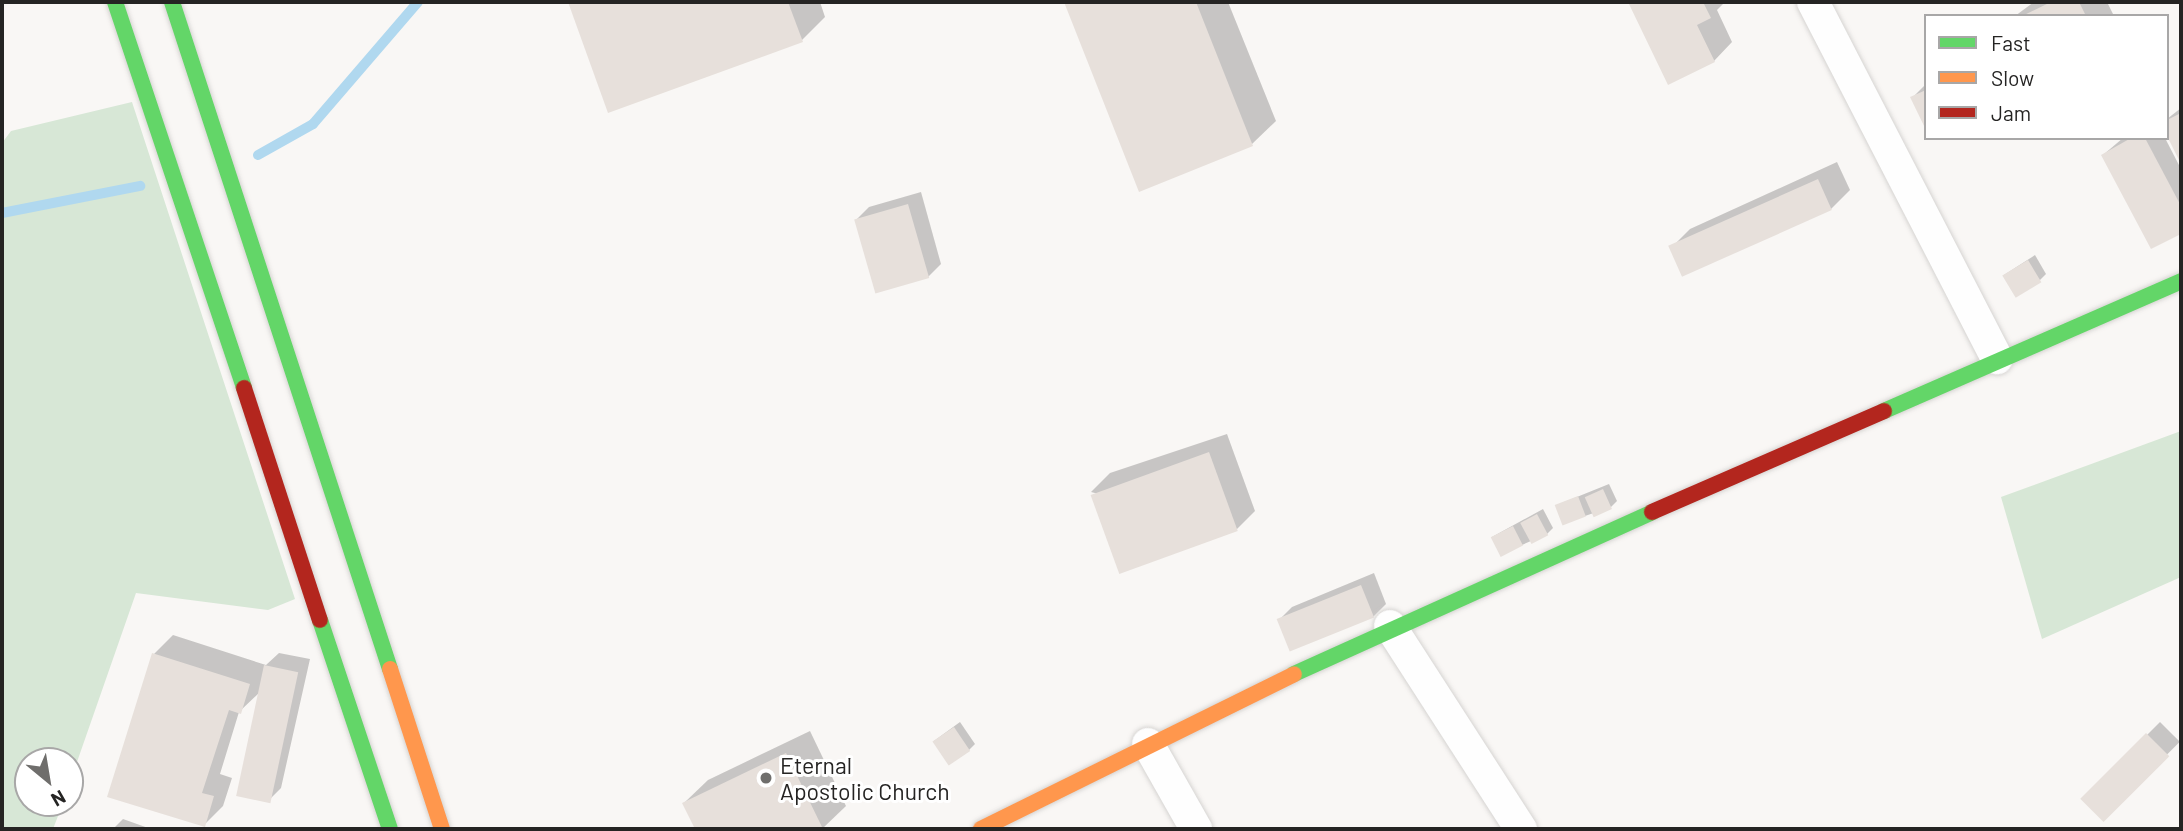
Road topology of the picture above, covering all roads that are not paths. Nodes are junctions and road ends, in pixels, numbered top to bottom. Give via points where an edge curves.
1 (114, 2) edge
2 (172, 2) edge
3 (1813, 2) edge
4 (2181, 281) edge
5 (1997, 358) junction
6 (1390, 626) junction
7 (1148, 744) junction
8 (390, 829) edge
9 (442, 829) edge
10 (981, 829) edge
11 (1196, 829) edge
12 (1521, 829) edge

1 - 8 street
2 - 9 street
3 - 5 street
4 - 5 street
5 - 6 street
6 - 7 street
6 - 12 street
7 - 10 street
7 - 11 street

